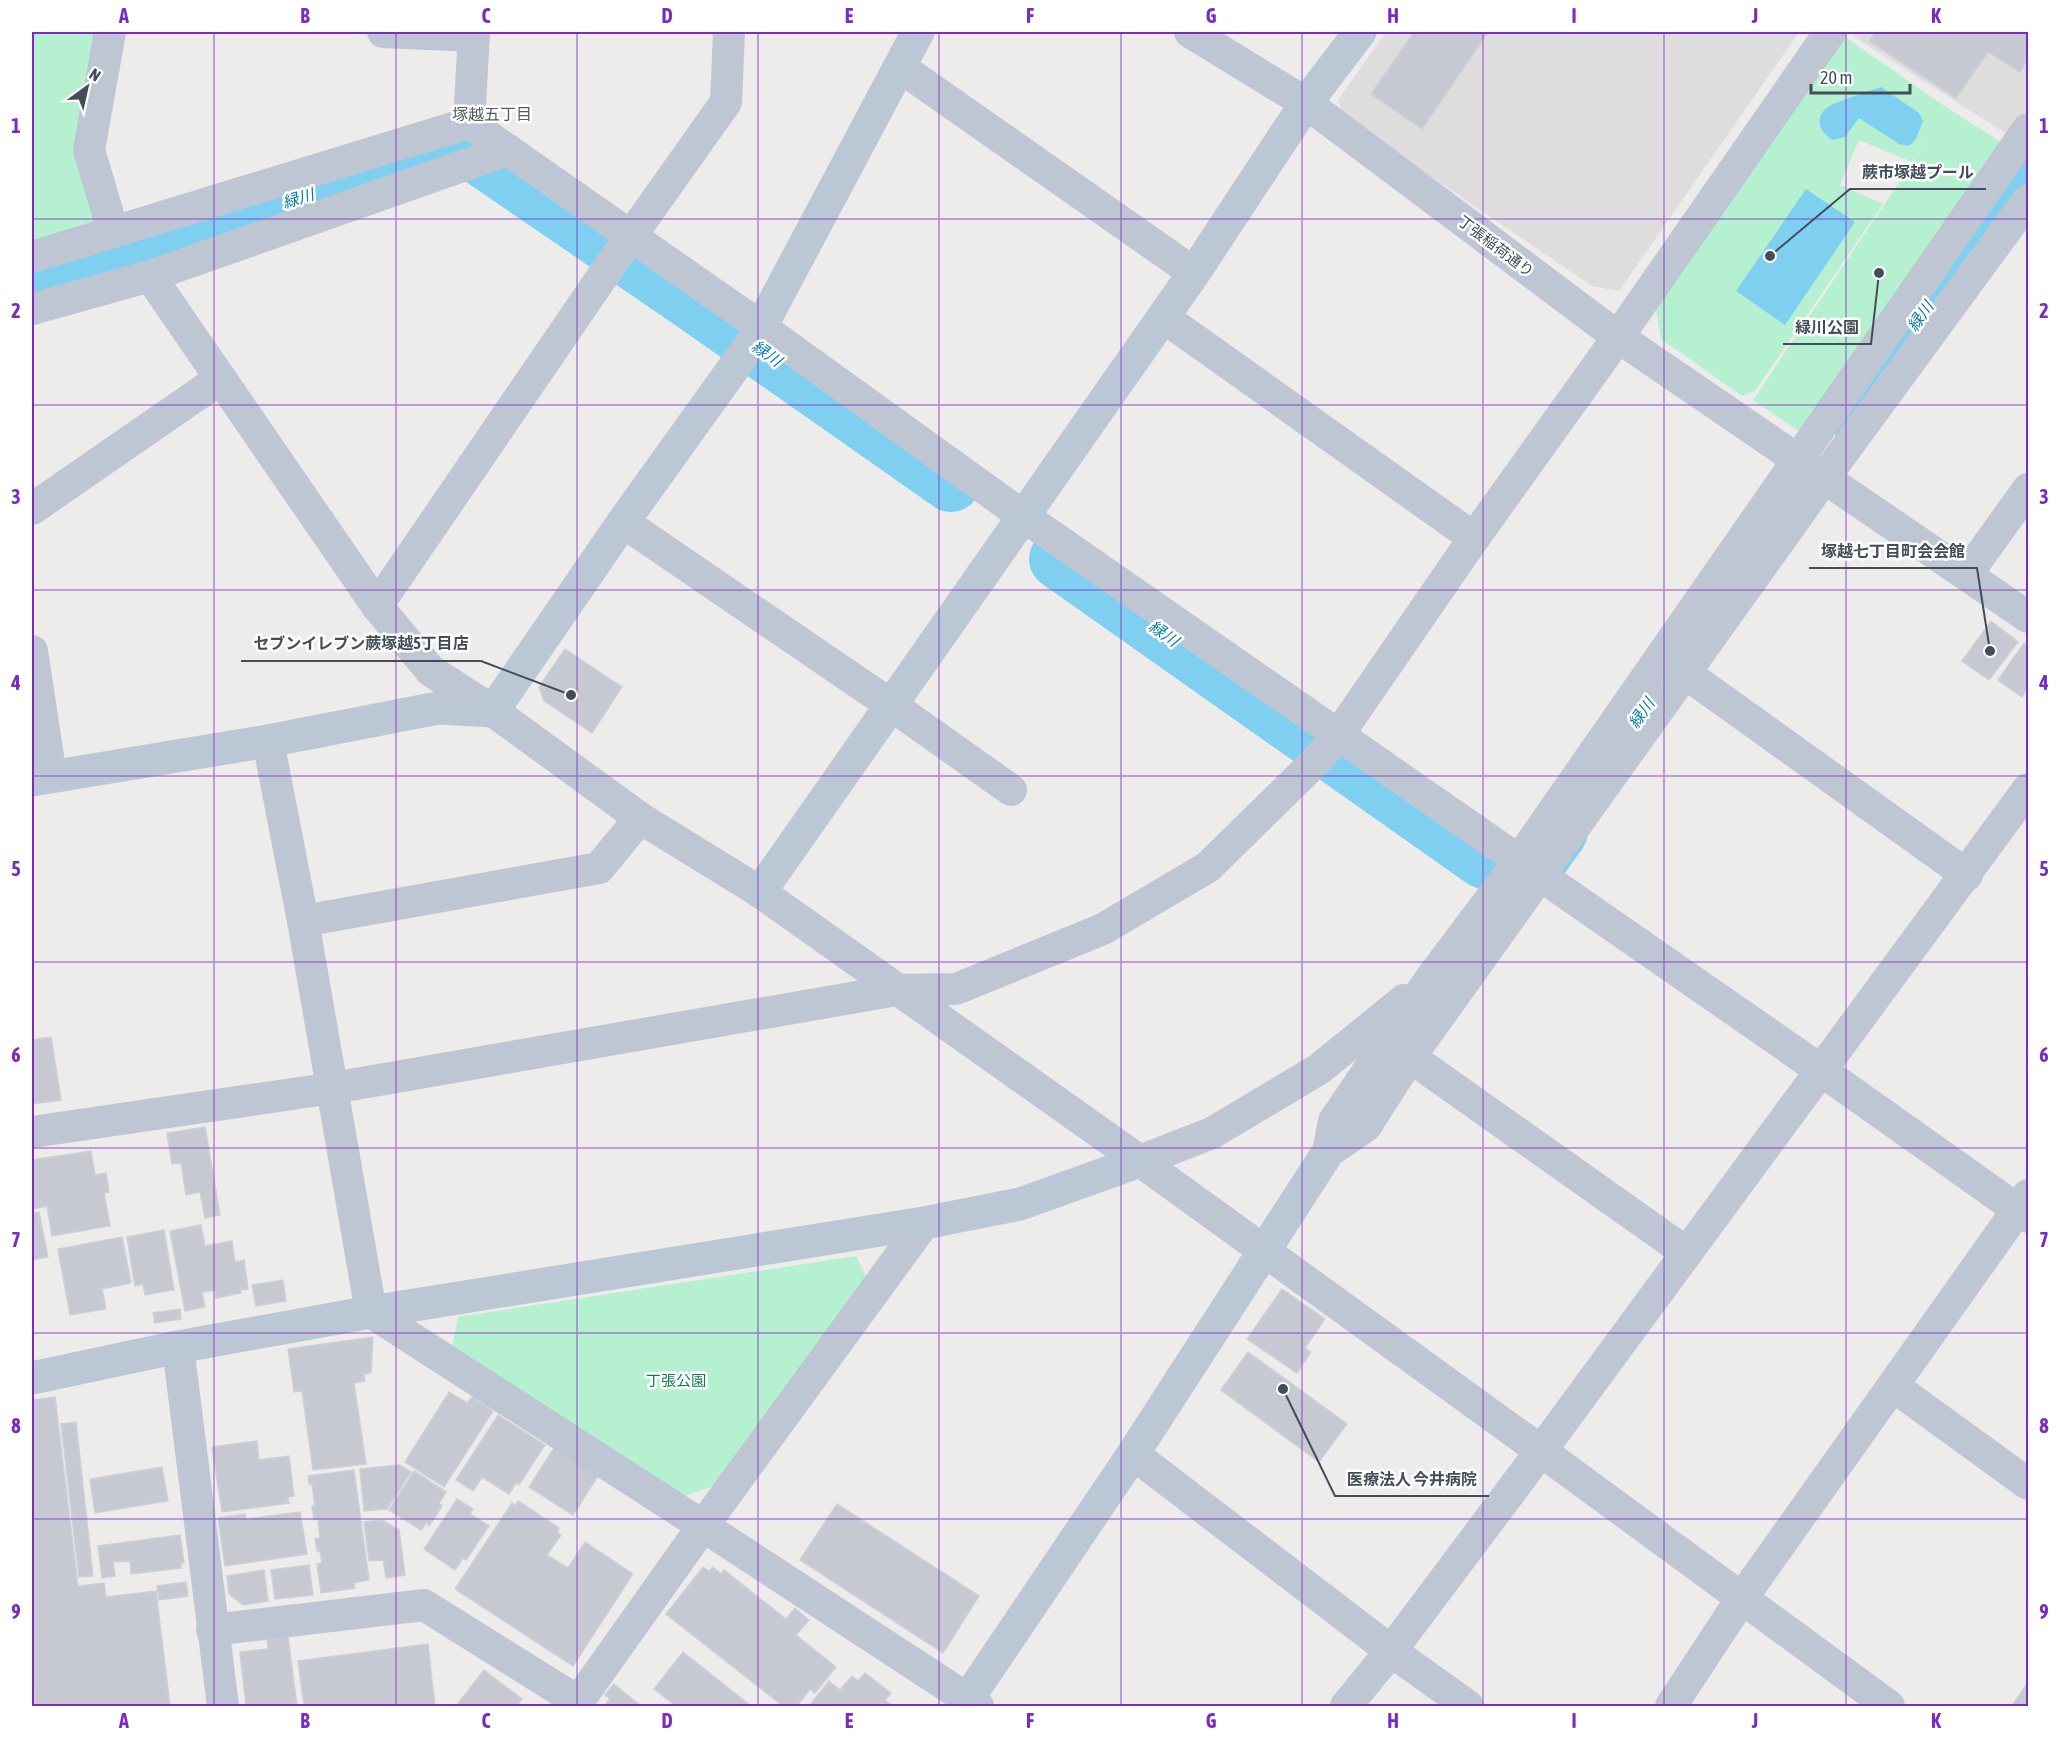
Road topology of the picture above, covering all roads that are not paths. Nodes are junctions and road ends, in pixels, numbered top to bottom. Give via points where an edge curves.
1 (110, 32) edge
2 (383, 32) edge
3 (729, 32) edge
4 (918, 32) edge
5 (1190, 32) edge
6 (1360, 32) edge
7 (1830, 32) edge
8 (474, 34) edge
9 (900, 67) junction
10 (1306, 103) junction
11 (469, 123) junction
12 (2028, 129) edge
13 (507, 151) junction
14 (2028, 200) edge
15 (113, 231) junction
16 (631, 237) junction
17 (32, 257) edge
18 (1194, 273) junction
19 (150, 276) junction
20 (32, 309) edge
21 (1163, 317) junction
22 (1618, 337) junction
23 (752, 343) junction
24 (220, 379) junction
25 (1812, 468) junction
26 (2028, 489) edge
27 (32, 509) edge
28 (623, 522) junction
29 (1016, 526) junction
30 (1474, 538) junction
31 (1967, 574) junction
32 (377, 606) junction
33 (2028, 617) edge
34 (32, 651) edge
35 (1685, 674) junction
36 (891, 705) junction
37 (493, 711) junction
38 (1338, 735) junction
39 (268, 741) junction
40 (41, 778) edge
41 (2028, 789) edge
42 (1011, 790) dead end
43 (640, 818) junction
44 (1524, 870) junction
45 (1966, 875) junction
46 (760, 892) junction
47 (303, 921) junction
48 (1431, 978) junction
49 (897, 990) junction
50 (1410, 1057) junction
51 (1822, 1071) junction
52 (333, 1088) junction
53 (32, 1132) edge
54 (1328, 1152) junction
55 (1140, 1161) junction
56 (2025, 1208) edge
57 (924, 1223) junction
58 (1263, 1251) junction
59 (1688, 1253) junction
60 (371, 1312) junction
61 (178, 1347) junction
62 (32, 1378) edge
63 (1893, 1386) junction
64 (1541, 1451) junction
65 (1133, 1454) junction
66 (2028, 1484) edge
67 (703, 1526) junction
68 (1742, 1598) junction
69 (212, 1630) junction
70 (1391, 1651) junction
71 (577, 1704) edge
72 (970, 1704) edge
73 (223, 1707) edge
74 (1346, 1707) edge
75 (1468, 1707) edge
76 (1671, 1707) edge
77 (1889, 1707) edge

1 - 15 street via 89,150
2 - 8 street
3 - 16 street via 726,102
4 - 9 street
5 - 10 street, 丁張稲荷通り
6 - 10 street
7 - 22 street
8 - 11 street
9 - 18 street
9 - 23 street
10 - 18 street
10 - 22 street, 丁張稲荷通り
11 - 13 street
11 - 15 street
12 - 25 street
13 - 16 street
13 - 19 street
14 - 25 street
15 - 17 street
16 - 23 street
16 - 32 street
18 - 21 street
19 - 20 street
19 - 24 street
21 - 29 street
21 - 30 street
22 - 25 street, 丁張稲荷通り
22 - 30 street
23 - 28 street
23 - 29 street
24 - 27 street
24 - 32 street
25 - 31 street, 丁張稲荷通り
25 - 35 street
25 - 44 street
26 - 31 street
28 - 36 street
28 - 37 street
29 - 36 street
29 - 38 street
30 - 38 street
31 - 33 street, 丁張稲荷通り
32 - 37 street via 430,671
34 - 40 street
35 - 44 street
35 - 45 street
36 - 42 street
36 - 46 street
37 - 39 street via 438,708
37 - 43 street
38 - 44 street
38 - 49 street via 1208,867 1103,929 956,989
39 - 40 street
39 - 47 street
41 - 45 street
43 - 46 street
43 - 47 street via 600,868
44 - 48 street
44 - 50 street
44 - 51 street
45 - 51 street
46 - 49 street
47 - 52 street
48 - 54 street via 1334,1121
48 - 55 street via 1319,1069 1212,1133
49 - 52 street
49 - 55 street
50 - 54 street via 1366,1126
50 - 59 street
51 - 56 street
51 - 59 street
52 - 53 street
52 - 60 street
54 - 58 street
55 - 57 street via 1020,1204
55 - 58 street
56 - 63 street
57 - 60 street
57 - 67 street
58 - 64 street
58 - 65 street
59 - 64 street
60 - 61 street
60 - 67 street
61 - 62 street
61 - 69 street
63 - 66 street
63 - 68 street
64 - 68 street
64 - 70 street
65 - 70 street
65 - 72 street
67 - 71 street
67 - 72 street
68 - 76 street
68 - 77 street
69 - 71 street via 424,1605
69 - 73 street
70 - 74 street
70 - 75 street

